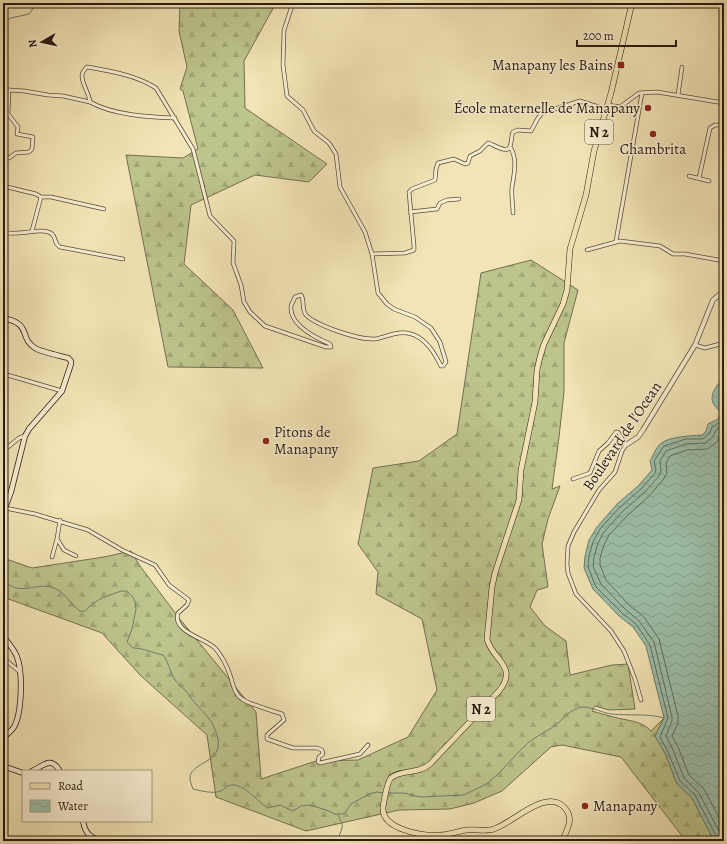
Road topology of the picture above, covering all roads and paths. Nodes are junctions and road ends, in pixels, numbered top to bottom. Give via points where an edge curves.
1 (293, 3) edge
2 (632, 3) edge
3 (682, 67) dead end
4 (9, 90) junction
5 (3, 92) edge
6 (642, 92) junction
7 (678, 95) junction
8 (90, 102) junction
9 (724, 103) edge
10 (606, 107) junction
11 (174, 118) junction
12 (724, 126) edge
13 (510, 147) junction
14 (3, 156) edge
15 (689, 176) dead end
16 (698, 178) junction
17 (709, 181) dead end
18 (3, 186) edge
19 (41, 196) junction
20 (458, 199) dead end
21 (104, 209) dead end
22 (410, 212) junction
23 (513, 213) dead end
24 (32, 231) junction
25 (3, 232) edge
26 (616, 241) junction
27 (587, 250) dead end
28 (372, 254) junction
29 (123, 259) dead end
30 (724, 261) edge
31 (724, 294) edge
32 (3, 318) edge
33 (724, 343) edge
34 (695, 345) junction
35 (4, 374) dead end
36 (62, 391) junction
37 (25, 436) junction
38 (626, 446) junction
39 (3, 451) edge
40 (573, 479) dead end
41 (4, 509) edge
42 (60, 520) junction
43 (57, 539) junction
44 (76, 556) dead end
45 (52, 557) dead end
46 (3, 636) edge
47 (3, 658) edge
48 (20, 672) junction
49 (641, 700) dead end
50 (3, 738) edge
51 (368, 745) dead end
52 (3, 766) edge
53 (34, 770) edge
54 (59, 770) edge
55 (22, 773) edge
56 (83, 822) edge
57 (102, 841) edge
58 (505, 841) edge
59 (522, 841) edge
60 (562, 841) edge

1 - 28 street via 284,30 283,65 287,96 300,106 314,131 329,143 336,154 340,187 365,232
2 - 10 main road, N 2
3 - 7 street
4 - 5 street
4 - 8 street
4 - 14 street via 8,114 18,127 17,134 33,137 32,149 29,152 16,152 9,158
6 - 7 street
6 - 10 street via 620,107
6 - 26 street
7 - 9 street
8 - 11 street via 98,107 138,116
8 - 11 street via 82,76 83,70 87,67 147,82 156,88
10 - 13 street via 580,101 542,113 531,131 513,132
10 - 60 main road, N 2 via 594,151 586,196 570,249 567,290 540,357 535,402 521,470 519,500 492,587 487,639 489,647 504,665 506,681 430,764 421,770 392,778 388,783 383,809 385,817 397,827 442,835 466,830 495,829 542,803 552,801 561,804 569,816 570,824
11 - 28 street via 193,149 210,216 234,241 233,263 241,285 241,293 255,317 265,326 331,347 297,322 291,306 295,298 301,295 305,314 318,323 354,336 375,339 411,333 428,344 441,366 445,364 440,342 431,328 415,317 394,309 378,293
12 - 16 street via 715,125 710,128
13 - 22 street via 504,150 488,143 470,156 468,163 454,160 438,163 435,180 409,192
13 - 23 street via 515,169 512,188
15 - 16 street
16 - 17 street
18 - 19 street
19 - 21 street
19 - 24 street
20 - 22 street via 440,203 437,209
22 - 28 street via 414,250 405,253
24 - 25 street via 12,234
24 - 29 street via 50,233 60,247
26 - 27 street
26 - 30 street via 660,246 673,254
31 - 34 street, Boulevard de l'Ocean via 713,300
32 - 36 main road via 21,325 36,349 71,361
33 - 34 street via 705,348
34 - 38 street, Boulevard de l'Ocean via 643,430
35 - 36 street
36 - 37 main road via 28,429
37 - 39 street
37 - 41 main road via 11,492
38 - 40 street via 616,432 599,451 590,473
38 - 49 street, Boulevard de l'Ocean via 615,472 599,490 574,532 568,546 567,564 576,594 611,631 624,651
41 - 42 street
42 - 43 street
42 - 51 street via 88,530 155,565 169,585 189,600 178,612 177,620 190,634 207,641 215,649 240,699 282,714 284,720 267,735 267,739 293,748 318,748 323,754 319,757 320,763 360,754
43 - 44 street via 64,550
43 - 45 street
46 - 48 main road via 16,654
47 - 48 street
48 - 50 main road via 19,714 13,728
52 - 55 main road
53 - 54 main road via 50,763
56 - 57 main road via 87,834
58 - 59 main road

